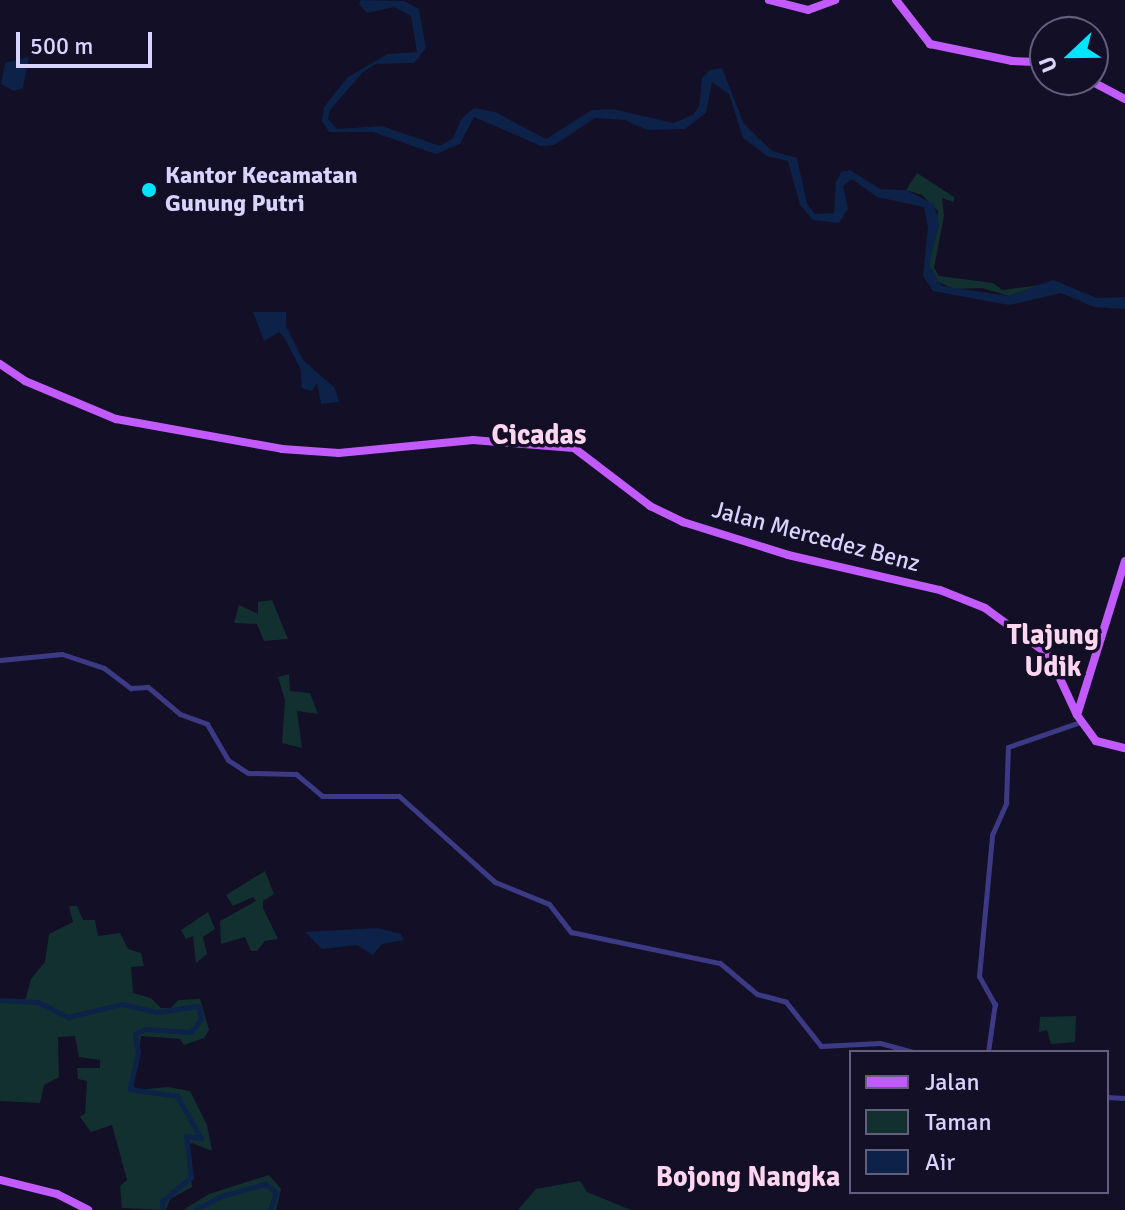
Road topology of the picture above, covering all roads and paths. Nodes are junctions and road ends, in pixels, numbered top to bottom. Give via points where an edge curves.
1 (769, 0) edge
2 (835, 0) edge
3 (896, 0) edge
4 (1029, 59) edge
5 (0, 364) edge
6 (1125, 561) edge
7 (0, 660) edge
8 (1078, 719) junction
9 (1125, 748) edge
10 (906, 1050) edge
11 (987, 1050) edge
12 (0, 1181) edge
13 (87, 1210) edge

1 - 2 main road via 808,10
3 - 4 main road via 930,44
5 - 8 main road, Jalan Mercedez Benz via 25,381 116,419 282,449 339,453 473,440 574,448 650,506 683,522 788,555 940,590 985,608 1052,658
6 - 8 main road
7 - 10 street via 62,654 104,668 131,688 148,687 180,714 207,724 228,760 243,771 296,774 320,796 397,795 495,882 546,902 572,932 720,963 757,994 786,1002 821,1046 882,1043
8 - 9 main road via 1096,741
8 - 11 street via 1008,747 1004,807 992,835 980,976 994,1006
12 - 13 main road via 47,1192

